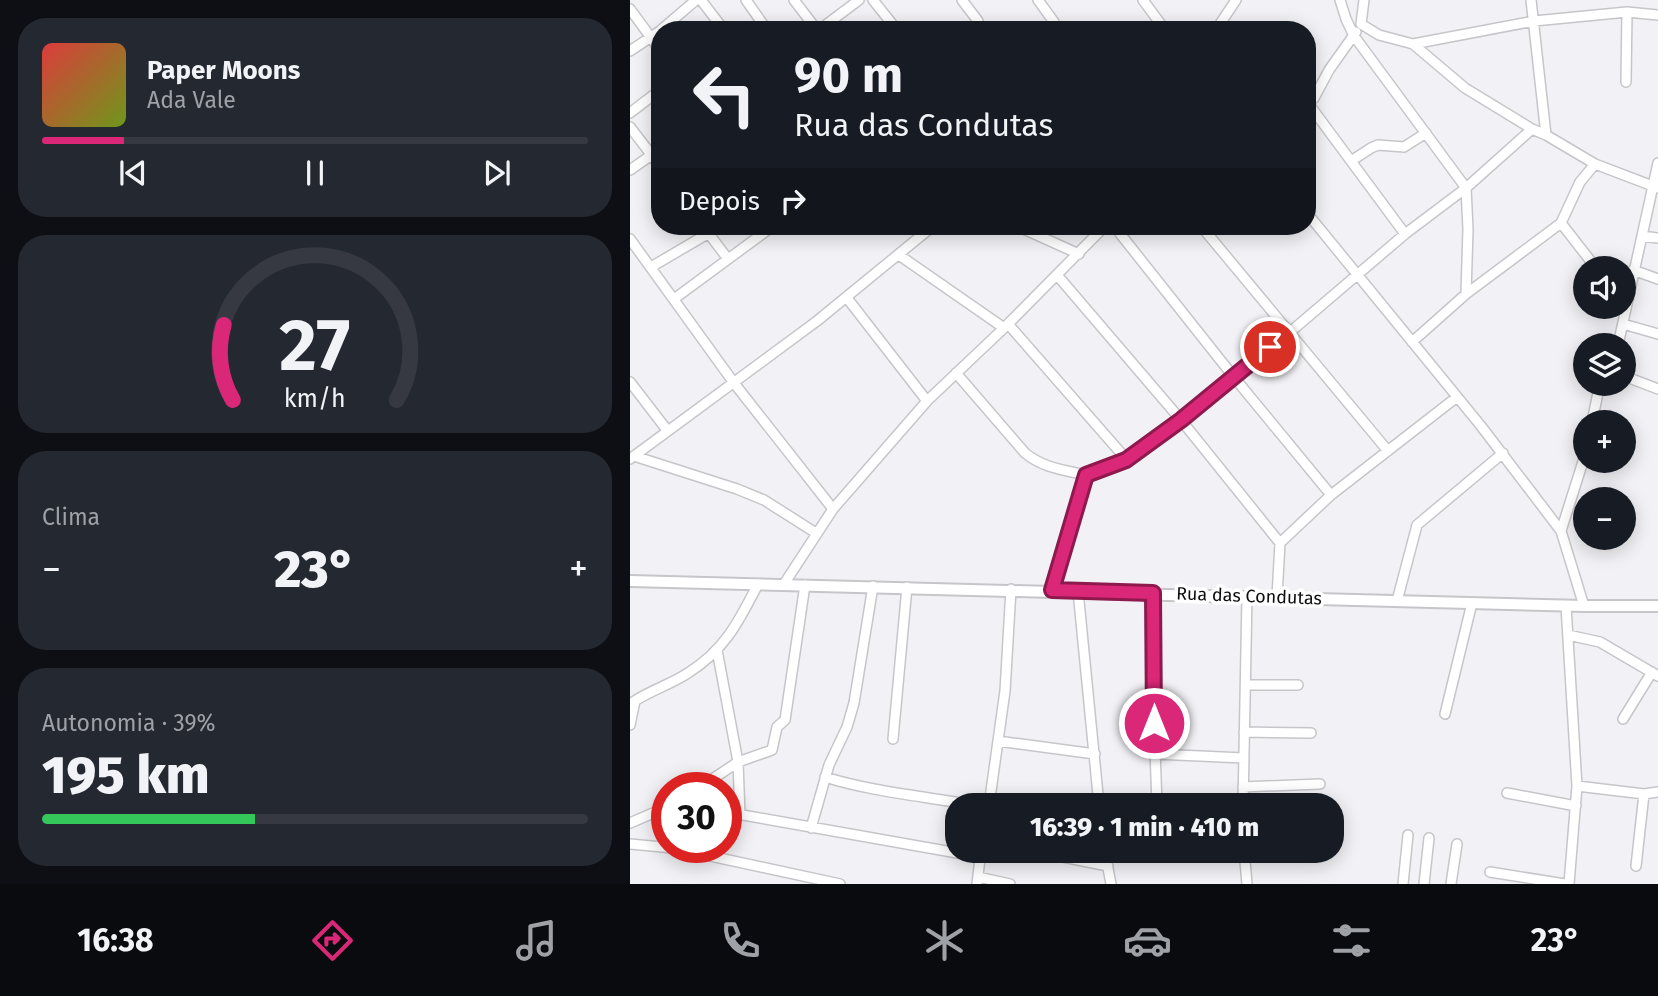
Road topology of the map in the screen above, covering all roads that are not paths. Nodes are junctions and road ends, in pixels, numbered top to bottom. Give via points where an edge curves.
1 (698, 0) edge
2 (746, 0) edge
3 (794, 0) edge
4 (859, 0) edge
5 (873, 0) edge
6 (962, 0) edge
7 (1038, 0) edge
8 (1143, 0) edge
9 (1236, 0) edge
10 (1340, 0) edge
11 (1364, 0) edge
12 (1531, 0) edge
13 (1618, 0) edge
14 (630, 9) edge
15 (1623, 12) junction
16 (1658, 15) edge
17 (671, 21) edge
18 (716, 21) edge
19 (761, 21) edge
20 (811, 21) edge
21 (830, 21) edge
22 (890, 21) edge
23 (978, 21) edge
24 (1053, 21) edge
25 (1158, 21) edge
26 (1222, 21) edge
27 (1534, 21) junction
28 (1361, 24) junction
29 (1354, 36) junction
30 (651, 38) joint
31 (1413, 44) junction
32 (630, 51) edge
33 (1626, 82) dead end
34 (1316, 91) edge
35 (651, 97) edge
36 (630, 113) edge
37 (1316, 114) edge
38 (630, 127) edge
39 (1532, 130) junction
40 (1426, 133) junction
41 (1546, 135) junction
42 (651, 147) edge
43 (651, 155) edge
44 (1351, 161) junction
45 (1658, 163) edge
46 (1595, 164) junction
47 (630, 170) edge
48 (1466, 188) junction
49 (1655, 188) edge
50 (1560, 223) junction
51 (1316, 224) edge
52 (1405, 234) junction
53 (699, 235) edge
54 (710, 235) edge
55 (761, 235) edge
56 (922, 235) edge
57 (1037, 235) edge
58 (1097, 235) edge
59 (1122, 235) edge
60 (1209, 235) edge
61 (1642, 236) junction
62 (1658, 238) edge
63 (630, 239) edge
64 (1079, 254) junction
65 (899, 255) junction
66 (1586, 256) edge
67 (728, 259) junction
68 (1636, 259) edge
69 (651, 267) junction
70 (1636, 271) edge
71 (1058, 275) junction
72 (1358, 275) junction
73 (1658, 279) edge
74 (1466, 294) junction
75 (846, 298) junction
76 (674, 299) junction
77 (1623, 319) edge
78 (1623, 324) junction
79 (1006, 326) junction
80 (1289, 333) junction
81 (1621, 333) edge
82 (1658, 334) edge
83 (1412, 342) junction
84 (957, 373) junction
85 (1233, 376) junction
86 (1636, 381) edge
87 (630, 382) edge
88 (734, 383) junction
89 (1658, 389) edge
90 (1457, 397) junction
91 (927, 401) junction
92 (1181, 420) junction
93 (667, 430) junction
94 (1388, 451) junction
95 (1503, 453) junction
96 (632, 458) edge
97 (1126, 460) junction
98 (1579, 473) edge
99 (1086, 475) junction
100 (1331, 495) junction
101 (833, 509) junction
102 (1561, 531) junction
103 (817, 533) junction
104 (1280, 543) junction
105 (630, 581) edge
106 (758, 584) junction
107 (784, 584) junction
108 (805, 585) junction
109 (873, 586) junction
110 (907, 587) junction
111 (1011, 589) junction
112 (1052, 590) junction
113 (1078, 591) junction
114 (1153, 593) junction
115 (1247, 596) junction
116 (1277, 597) junction
117 (1397, 601) junction
118 (1472, 603) junction
119 (1566, 606) junction
120 (1584, 606) junction
121 (1658, 606) edge
122 (1568, 635) junction
123 (717, 650) junction
124 (1655, 674) edge
125 (1246, 685) junction
126 (1298, 685) dead end
127 (632, 702) edge
128 (1445, 714) dead end
129 (1623, 719) dead end
130 (630, 726) edge
131 (1244, 732) junction
132 (1311, 733) dead end
133 (893, 739) dead end
134 (998, 741) junction
135 (1095, 754) junction
136 (1155, 754) junction
137 (1244, 758) junction
138 (738, 762) junction
139 (723, 772) edge
140 (738, 772) edge
141 (825, 777) junction
142 (1320, 784) dead end
143 (1577, 786) junction
144 (1243, 787) junction
145 (1658, 792) edge
146 (991, 793) edge
147 (1098, 793) edge
148 (1157, 793) edge
149 (1243, 793) edge
150 (1507, 793) dead end
151 (1644, 794) junction
152 (945, 800) edge
153 (1576, 806) junction
154 (651, 814) edge
155 (742, 815) edge
156 (630, 823) edge
157 (811, 828) junction
158 (1408, 835) dead end
159 (1429, 838) dead end
160 (630, 844) edge
161 (1457, 844) dead end
162 (945, 849) edge
163 (979, 863) edge
164 (1093, 863) edge
165 (1107, 863) edge
166 (1245, 863) edge
167 (1108, 866) junction
168 (1636, 866) dead end
169 (1490, 872) dead end
170 (802, 880) edge
171 (977, 881) edge
172 (840, 884) edge
173 (1010, 884) edge
174 (1111, 884) edge
175 (1247, 884) edge
176 (1403, 884) edge
177 (1424, 884) edge
178 (1451, 884) edge
179 (1567, 884) edge

1 - 17 street
1 - 18 street
2 - 19 street
3 - 20 street
4 - 21 street
5 - 22 street
6 - 23 street
7 - 24 street
8 - 25 street
9 - 26 street
10 - 29 street
11 - 28 street
12 - 27 street
13 - 15 street
14 - 30 street
15 - 16 street
15 - 27 street
15 - 33 street
27 - 31 street
27 - 41 street
28 - 29 street
28 - 31 street
29 - 34 street
29 - 40 street
30 - 32 street
31 - 39 street via 1465,88
35 - 36 street
37 - 44 street
38 - 42 street
39 - 41 street
39 - 48 street
40 - 44 street via 1404,146 1378,145
40 - 48 street
41 - 46 street
43 - 47 street
44 - 52 street
45 - 49 street
46 - 49 street
46 - 50 street via 1580,182
48 - 52 street
48 - 74 street
49 - 61 street
50 - 66 street
50 - 74 street
51 - 72 street
52 - 72 street
53 - 69 street
54 - 67 street
55 - 67 street
56 - 65 street
57 - 64 street
58 - 64 street
59 - 85 street
60 - 80 street
61 - 62 street
61 - 68 street
63 - 69 street
64 - 71 street
65 - 75 street
65 - 79 street
67 - 76 street
69 - 76 street
70 - 73 street
71 - 79 street
71 - 92 street
72 - 80 street
72 - 83 street
74 - 83 street
75 - 88 street
75 - 91 street
76 - 88 street
77 - 78 street
78 - 81 street
78 - 82 street
79 - 84 street
79 - 97 street
80 - 85 street
80 - 94 street
83 - 90 street
84 - 91 street
84 - 99 street via 1034,461
85 - 92 street
85 - 100 street
86 - 89 street
87 - 93 street
88 - 93 street
88 - 101 street
90 - 94 street
90 - 95 street
91 - 101 street
92 - 97 street
92 - 104 street
93 - 96 street
94 - 100 street
95 - 102 street
95 - 117 street via 1417,525
96 - 103 street via 755,496
97 - 99 street
98 - 102 street
99 - 112 street
100 - 104 street
101 - 103 street
102 - 120 street
103 - 107 street
104 - 116 street
105 - 106 street, Rua das Condutas
106 - 107 street, Rua das Condutas
106 - 123 street via 734,630
107 - 108 street, Rua das Condutas
108 - 109 street, Rua das Condutas
108 - 138 street via 785,720 776,727 770,751
109 - 110 street, Rua das Condutas
109 - 141 street via 854,704
110 - 111 street, Rua das Condutas
110 - 133 street
111 - 112 street, Rua das Condutas
111 - 134 street
112 - 113 street, Rua das Condutas
113 - 114 street, Rua das Condutas
113 - 135 street
114 - 115 street, Rua das Condutas
114 - 136 street
115 - 116 street, Rua das Condutas
115 - 125 street
116 - 117 street, Rua das Condutas
117 - 118 street, Rua das Condutas
118 - 119 street, Rua das Condutas
118 - 128 street
119 - 120 street, Rua das Condutas
119 - 122 street
120 - 121 street, Rua das Condutas
122 - 124 street via 1600,642
122 - 143 street
123 - 127 street via 688,674
123 - 138 street
124 - 129 street
125 - 126 street
125 - 131 street
127 - 130 street
131 - 132 street
131 - 137 street
134 - 135 street
134 - 146 street
135 - 147 street
136 - 137 street
136 - 148 street
137 - 144 street
138 - 139 street
138 - 140 street
141 - 152 street via 863,788
141 - 157 street
142 - 144 street
143 - 151 street
143 - 153 street
144 - 149 street
145 - 151 street
150 - 153 street
151 - 168 street
153 - 179 street
154 - 156 street
155 - 157 street
157 - 162 street
158 - 176 street
159 - 177 street
160 - 170 street via 673,848
161 - 178 street
163 - 171 street
164 - 167 street
165 - 167 street
166 - 175 street
167 - 174 street
169 - 179 street
170 - 172 street
171 - 173 street

